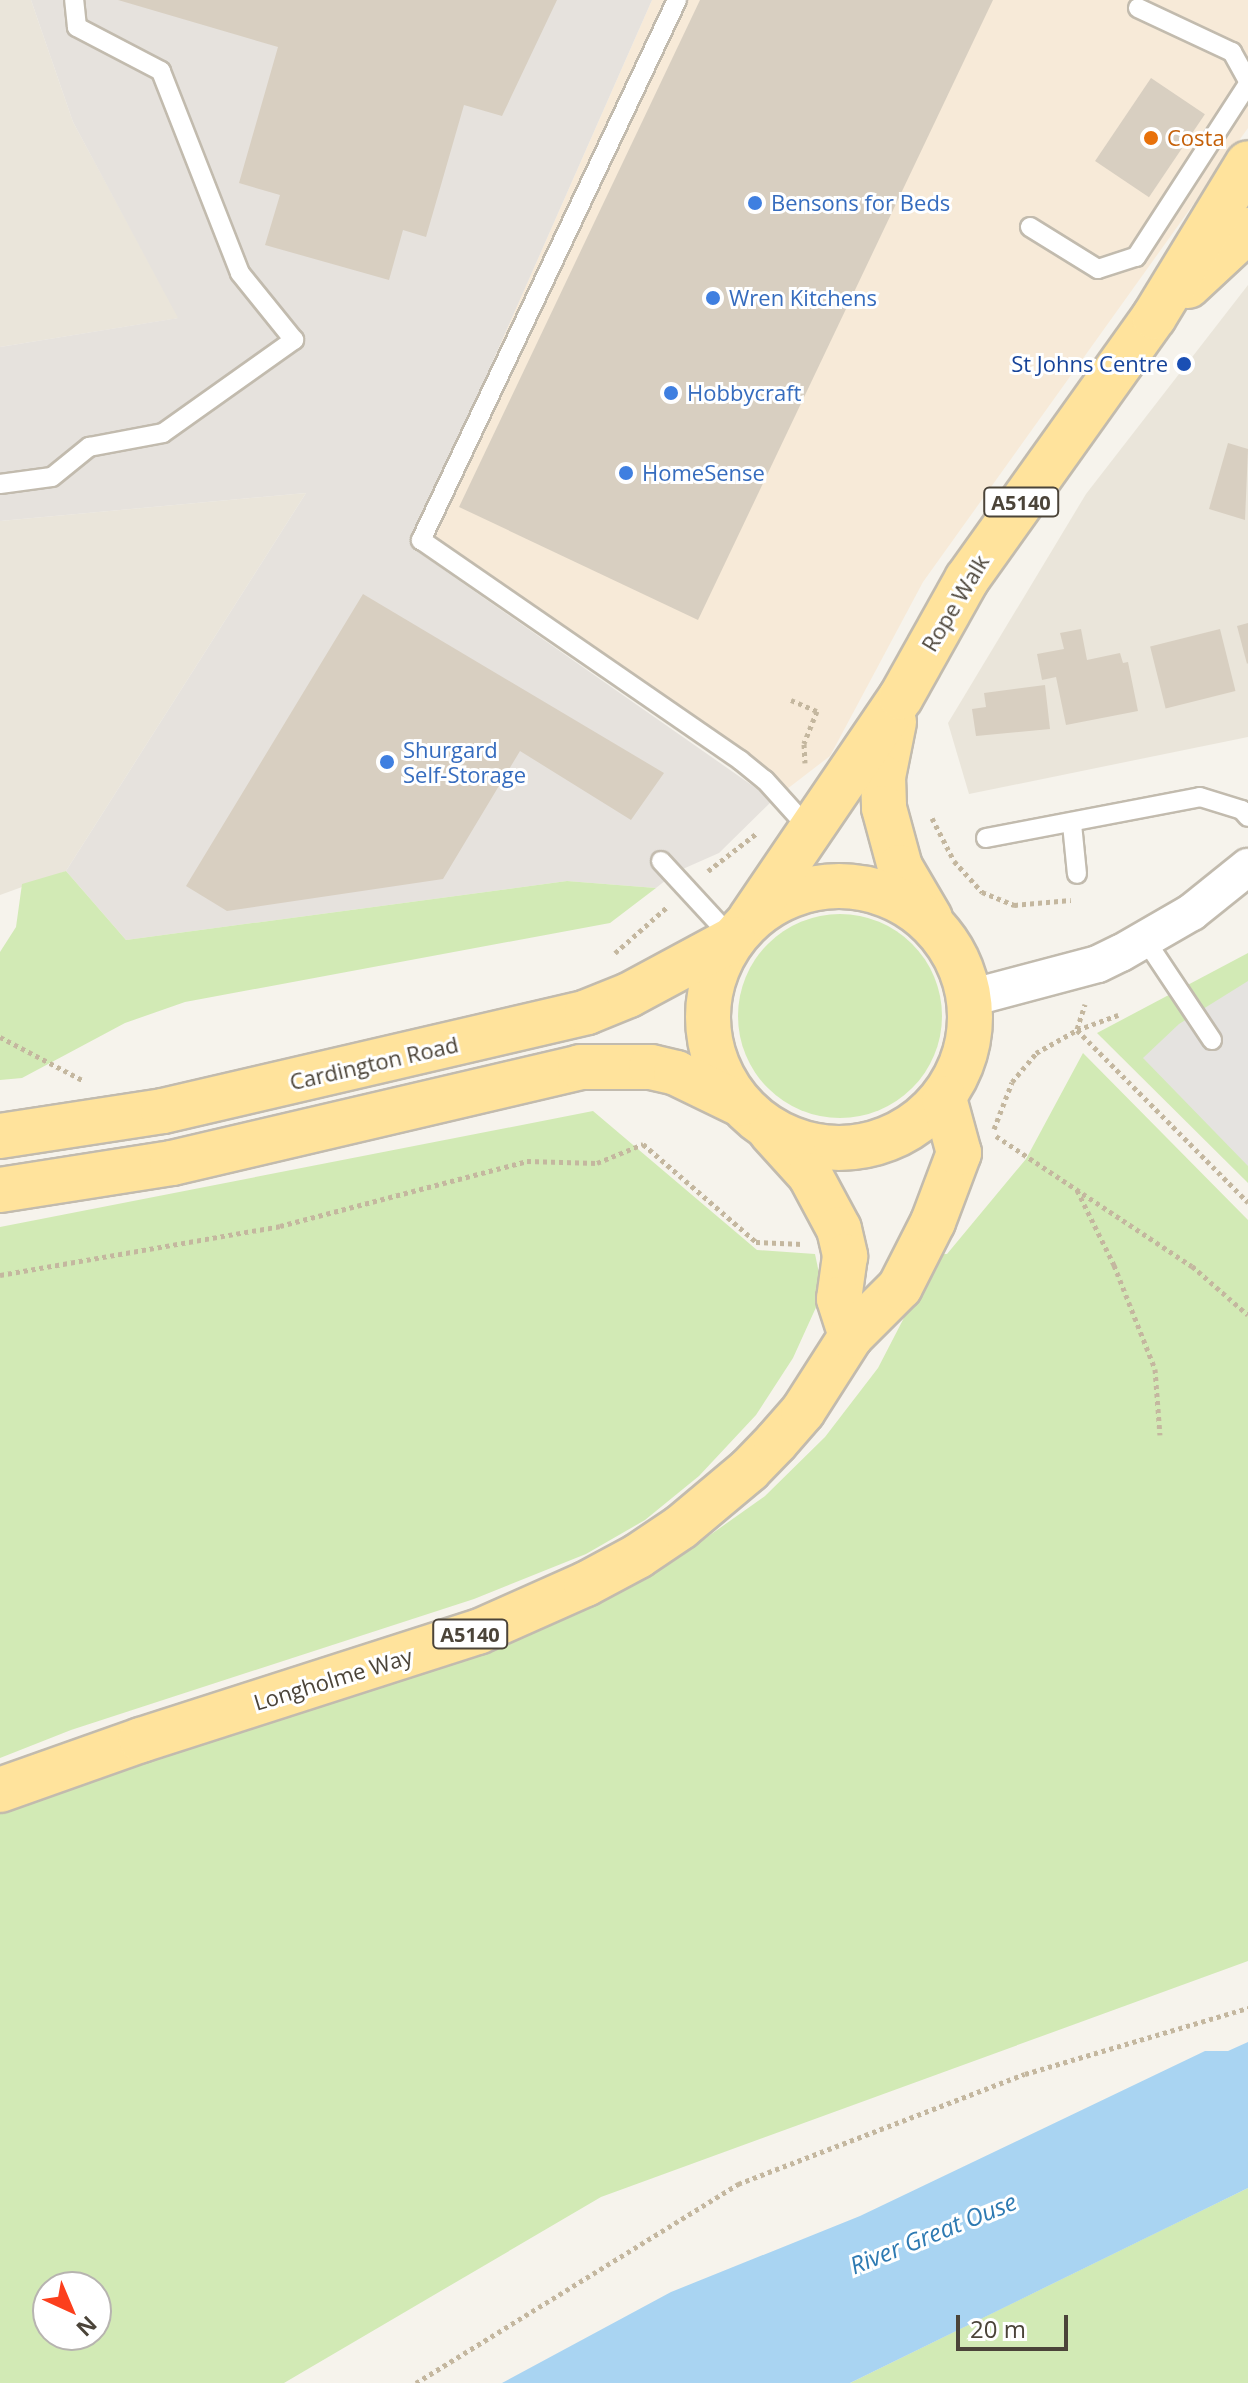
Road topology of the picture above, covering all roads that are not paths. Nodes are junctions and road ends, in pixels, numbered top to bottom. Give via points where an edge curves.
1 (74, 0) edge
2 (677, 0) edge
3 (1138, 8) dead end
4 (1248, 83) edge
5 (1248, 163) edge
6 (1030, 227) dead end
7 (1248, 230) edge
8 (1154, 317) junction
9 (0, 484) edge
10 (901, 697) junction
11 (1248, 817) edge
12 (800, 818) junction
13 (1072, 824) junction
14 (986, 838) dead end
15 (661, 861) dead end
16 (1248, 867) edge
17 (1077, 874) dead end
18 (935, 926) junction
19 (742, 929) junction
20 (1146, 941) junction
21 (970, 998) junction
22 (1212, 1040) dead end
23 (944, 1098) junction
24 (754, 1116) junction
25 (0, 1136) edge
26 (0, 1190) edge
27 (851, 1336) junction
28 (0, 1790) edge

1 - 9 lane via 77,27 161,71 240,273 294,340 163,433 89,447 52,477
2 - 12 lane via 421,540 740,760
3 - 4 lane via 1232,52
4 - 6 lane via 1136,257 1098,269
5 - 8 main road, Rope Walk / A5140
7 - 8 main road, Rope Walk / A5140
8 - 10 main road, Rope Walk / A5140 via 967,579
10 - 12 main road, Rope Walk / A5140
10 - 18 main road, Rope Walk / A5140 via 885,765 884,808 900,867
11 - 13 lane via 1242,810 1200,797
12 - 19 main road, Rope Walk / A5140
13 - 14 lane
13 - 17 lane
15 - 19 lane via 687,890
16 - 20 street
18 - 19 main road via 890,897 865,888 824,886 785,897
18 - 21 main road via 958,959
19 - 24 main road via 716,969 709,1036 718,1070
19 - 25 main road, Cardington Road via 629,995 587,1012 163,1111
20 - 21 street via 1098,964
20 - 22 lane
21 - 23 main road via 970,1039
23 - 24 main road via 906,1131 875,1144 838,1149 802,1144
23 - 27 main road, Longholme Way / A5140 via 959,1153 933,1222 900,1287
24 - 26 main road via 676,1073 651,1067 580,1067 172,1163
24 - 27 main road via 810,1175 839,1229 845,1256 839,1299
27 - 28 main road, Longholme Way / A5140 via 803,1411 749,1470 681,1527 625,1563 450,1642

